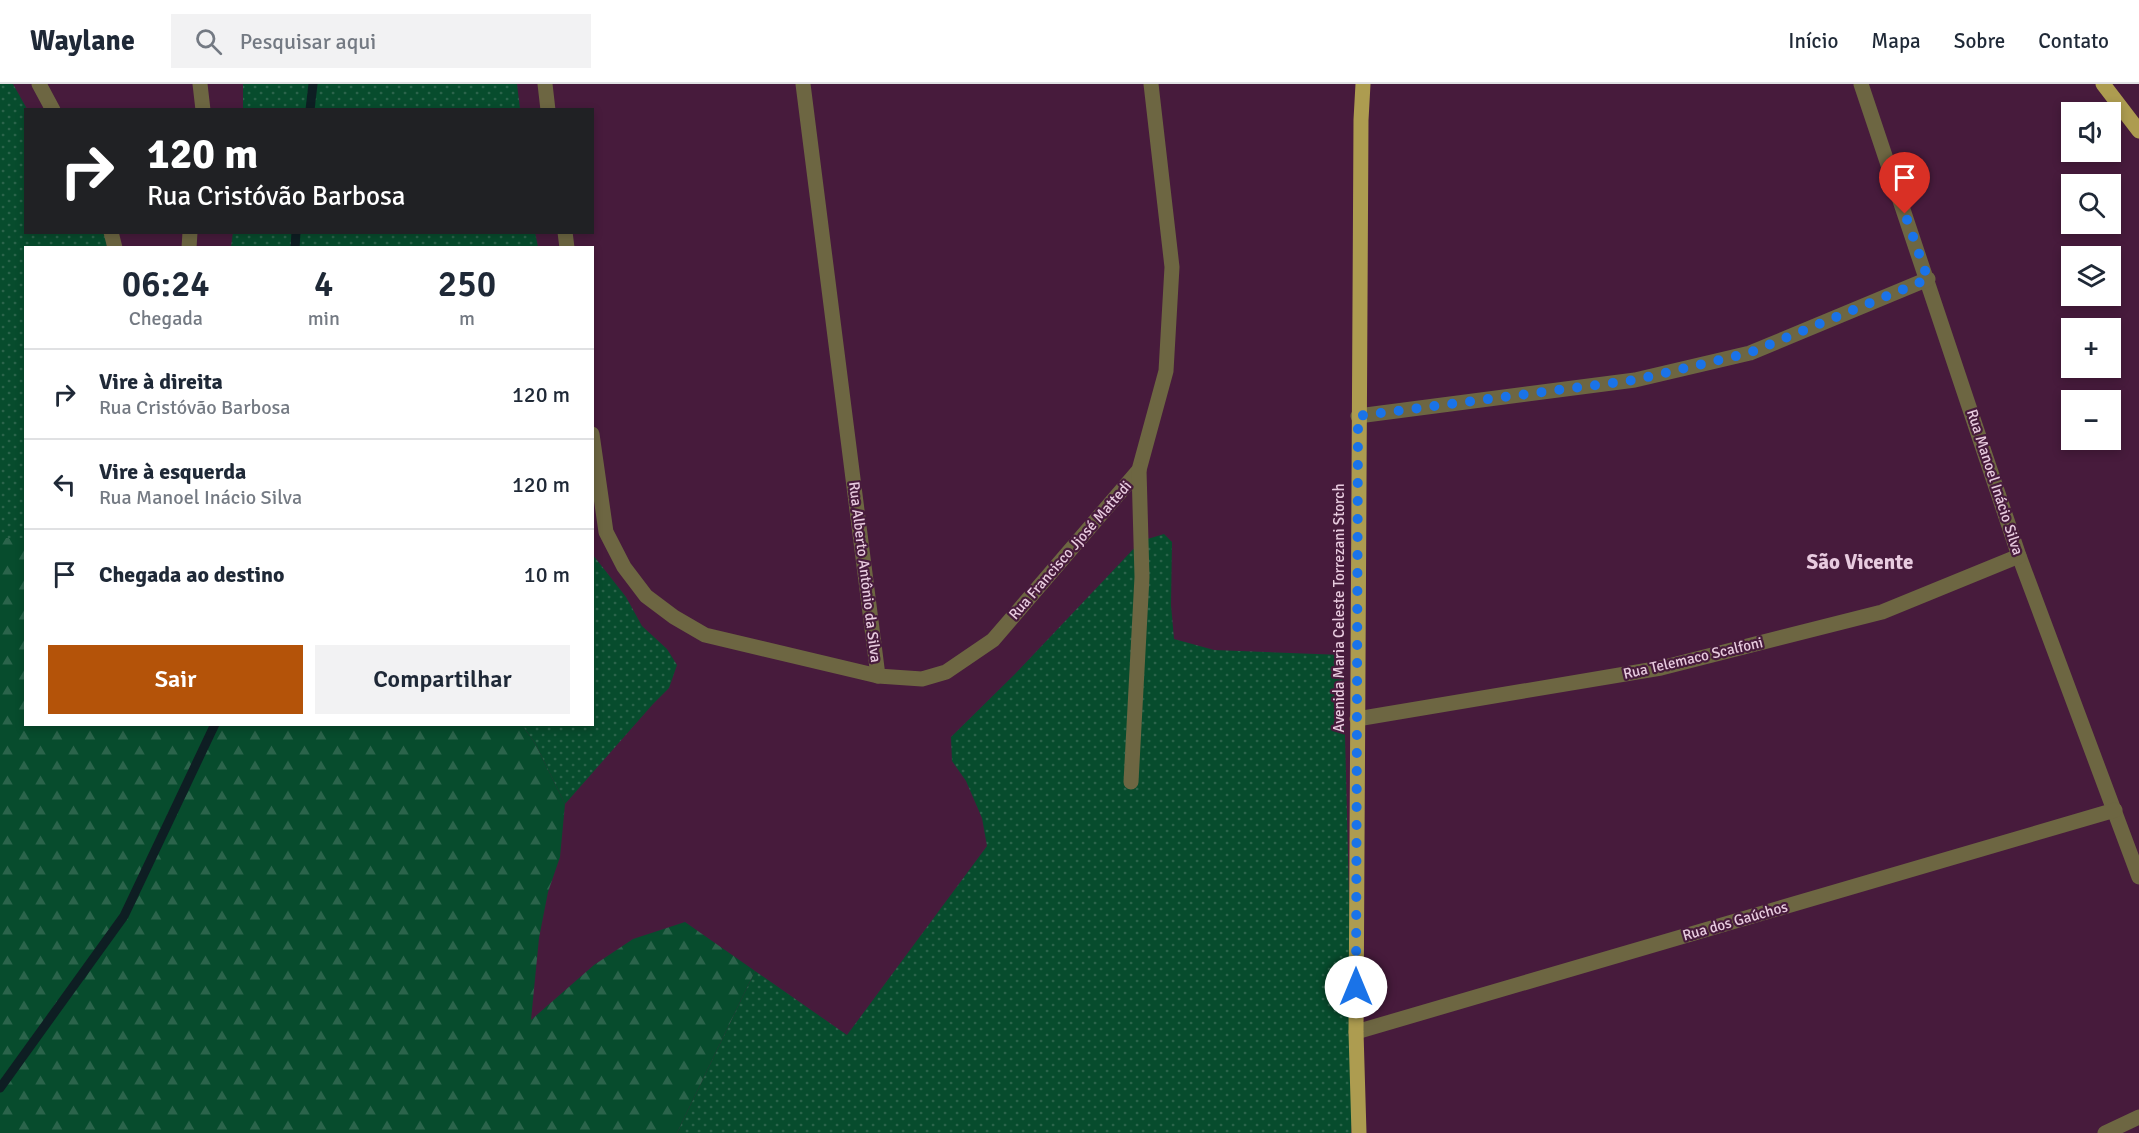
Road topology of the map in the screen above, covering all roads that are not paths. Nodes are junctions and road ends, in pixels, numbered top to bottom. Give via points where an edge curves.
1 (39, 84) edge
2 (200, 84) edge
3 (545, 84) edge
4 (803, 84) edge
5 (1151, 84) edge
6 (1363, 84) edge
7 (1861, 84) edge
8 (2103, 84) edge
9 (52, 108) edge
10 (203, 108) edge
11 (548, 108) edge
12 (2139, 131) edge
13 (1928, 279) junction
14 (1358, 416) junction
15 (594, 448) edge
16 (1139, 470) junction
17 (2019, 556) junction
18 (878, 676) junction
19 (1357, 719) junction
20 (1131, 782) dead end
21 (2115, 810) junction
22 (2139, 877) edge
23 (1356, 1032) junction
24 (2139, 1117) edge
25 (1359, 1133) edge
26 (2105, 1133) edge

1 - 9 street
2 - 10 street
3 - 11 street
4 - 18 street, Rua Alberto Antônio da Silva
5 - 16 street, Rua Francisco Jjosé Mattedi via 1172,267 1166,371
6 - 14 main road, Avenida Maria Celeste Torrezani Storch
7 - 13 street, Rua Manoel Inácio Silva
8 - 12 main road
13 - 14 street via 1749,353 1635,380
13 - 17 street, Rua Manoel Inácio Silva
14 - 19 main road, Avenida Maria Celeste Torrezani Storch
15 - 18 street, Rua Alberto Antônio da Silva via 606,532 624,567 646,596 705,635
16 - 18 street, Rua Francisco Jjosé Mattedi via 993,640 946,672 922,679
16 - 20 street via 1142,577
17 - 19 street, Rua Telemaco Scalfoni via 1882,612 1673,665
17 - 21 street, Rua Manoel Inácio Silva
19 - 23 main road, Avenida Maria Celeste Torrezani Storch
21 - 22 street, Rua Manoel Inácio Silva
21 - 23 street, Rua dos Gaúchos
23 - 25 main road, Avenida Maria Celeste Torrezani Storch
24 - 26 street

